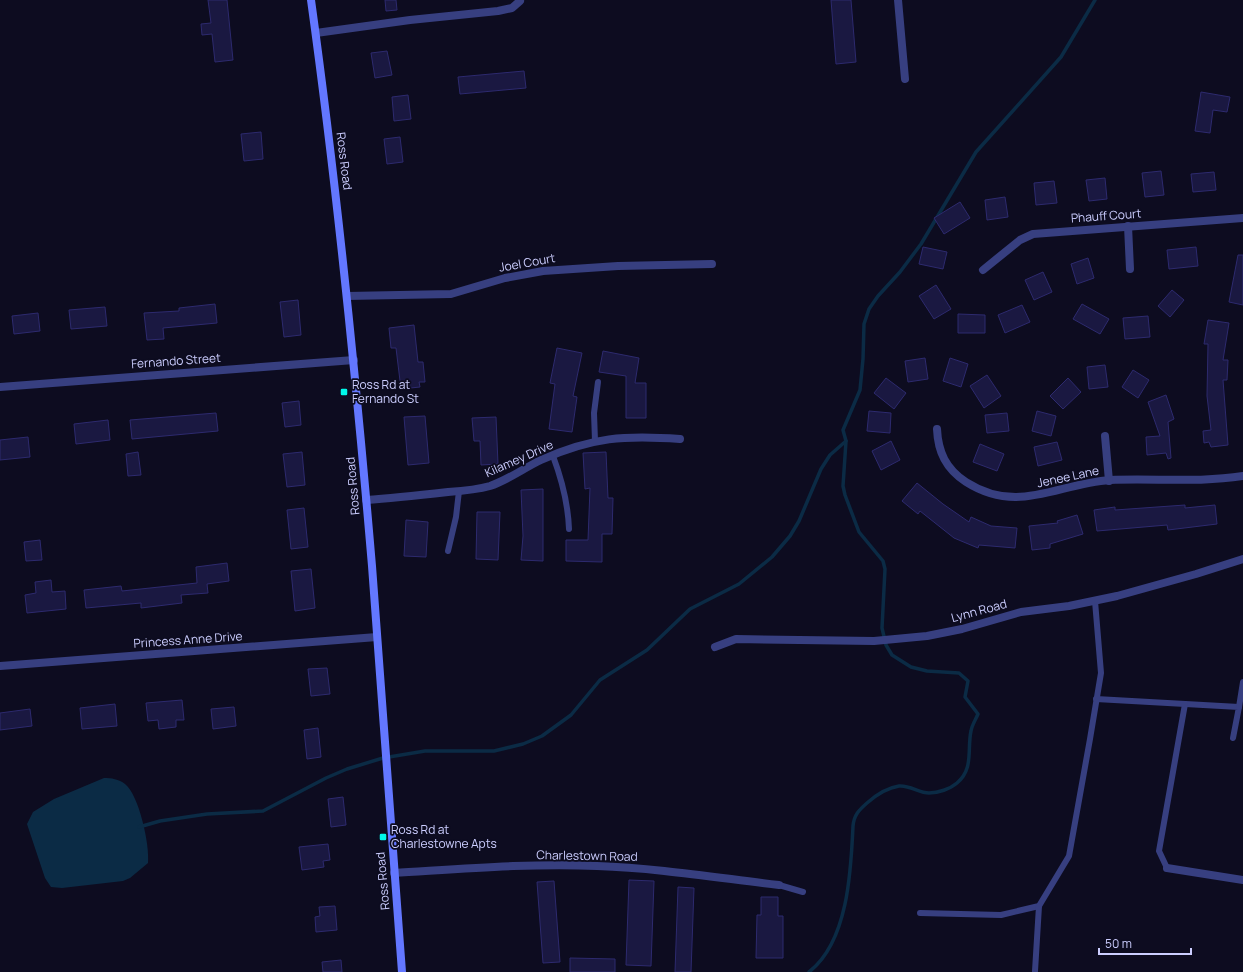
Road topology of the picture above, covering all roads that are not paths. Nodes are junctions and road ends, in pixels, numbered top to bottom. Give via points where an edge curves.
1 (311, 0) edge
2 (898, 0) edge
3 (520, 1) dead end
4 (316, 33) junction
5 (905, 79) dead end
6 (1243, 218) edge
7 (1128, 226) junction
8 (712, 264) dead end
9 (1130, 269) dead end
10 (983, 270) dead end
11 (347, 296) junction
12 (354, 360) junction
13 (598, 382) dead end
14 (0, 386) edge
15 (936, 429) dead end
16 (1105, 436) dead end
17 (680, 439) dead end
18 (595, 441) junction
19 (553, 456) junction
20 (1243, 476) edge
21 (1109, 480) junction
22 (459, 491) junction
23 (366, 500) junction
24 (570, 529) dead end
25 (448, 551) dead end
26 (1243, 559) edge
27 (1095, 601) junction
28 (377, 637) junction
29 (715, 647) dead end
30 (0, 666) edge
31 (1243, 682) edge
32 (1096, 699) junction
33 (1185, 704) junction
34 (1239, 707) junction
35 (1233, 738) dead end
36 (1167, 868) joint
37 (394, 873) junction
38 (1243, 880) edge
39 (779, 885) joint
40 (802, 892) dead end
41 (1038, 906) junction
42 (920, 913) dead end
43 (1035, 971) edge
44 (402, 972) edge

1 - 4 street, Ross Road
2 - 5 street
3 - 4 street via 512,8 498,11 479,11
4 - 11 street, Ross Road
6 - 7 street, Phauff Court
7 - 9 street
7 - 10 street, Phauff Court via 1033,234 1020,240
8 - 11 street, Joel Court via 543,271 505,278 451,294
11 - 12 street, Ross Road
12 - 14 street, Fernando Street
12 - 23 street, Ross Road
13 - 18 lane via 594,413
15 - 21 street, Jenee Lane via 937,443 948,468 969,484 988,493 1003,497 1040,496
16 - 21 street
17 - 18 street, Kilamey Drive via 629,436
18 - 19 street, Kilamey Drive
19 - 22 street, Kilamey Drive via 489,486
19 - 24 lane via 564,488
20 - 21 street, Jenee Lane
22 - 23 street, Kilamey Drive
22 - 25 lane
23 - 28 street, Ross Road
26 - 27 street, Lynn Road
27 - 29 street, Lynn Road via 1022,612 927,636 874,641 736,639
27 - 32 lane via 1100,673
28 - 30 street, Princess Anne Drive
28 - 37 street, Ross Road
31 - 34 lane
32 - 33 lane
32 - 41 lane via 1069,856
33 - 34 lane
33 - 36 lane via 1159,850
34 - 35 lane
36 - 38 street
37 - 39 street, Charlestown Road via 597,866
37 - 44 street, Ross Road
39 - 40 lane
41 - 42 lane via 1001,915
41 - 43 lane

